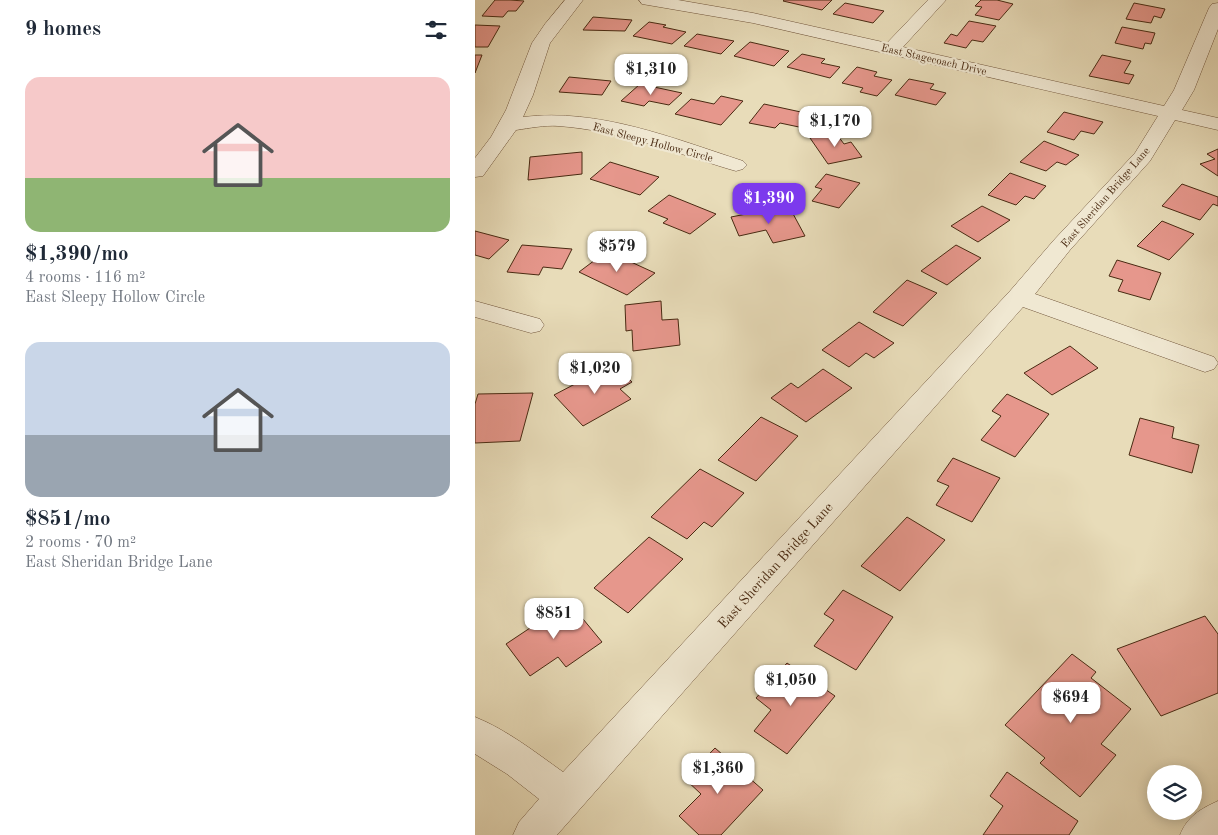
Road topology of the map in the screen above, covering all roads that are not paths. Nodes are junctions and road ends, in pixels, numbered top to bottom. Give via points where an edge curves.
1 (574, 0) edge
2 (648, 0) edge
3 (937, 0) edge
4 (1218, 8) edge
5 (891, 49) junction
6 (1171, 113) junction
7 (510, 124) junction
8 (1218, 124) edge
9 (736, 165) dead end
10 (475, 171) edge
11 (1019, 297) junction
12 (475, 309) edge
13 (531, 325) dead end
14 (1205, 363) dead end
15 (475, 734) edge
16 (565, 796) junction
17 (1218, 820) edge
18 (532, 835) edge
19 (1199, 835) edge

1 - 7 street via 545,35
2 - 5 street, East Stagecoach Drive via 753,18
3 - 5 street
4 - 6 street, East Sheridan Bridge Lane
5 - 6 street, East Stagecoach Drive
6 - 8 street, East Stagecoach Drive
6 - 11 street, East Sheridan Bridge Lane via 1143,157
7 - 9 street, East Sleepy Hollow Circle via 554,120 586,124 624,131
7 - 10 street via 494,150
11 - 14 street
11 - 16 street, East Sheridan Bridge Lane
12 - 13 street
15 - 16 street
16 - 18 street, East Sheridan Bridge Lane
17 - 19 street

